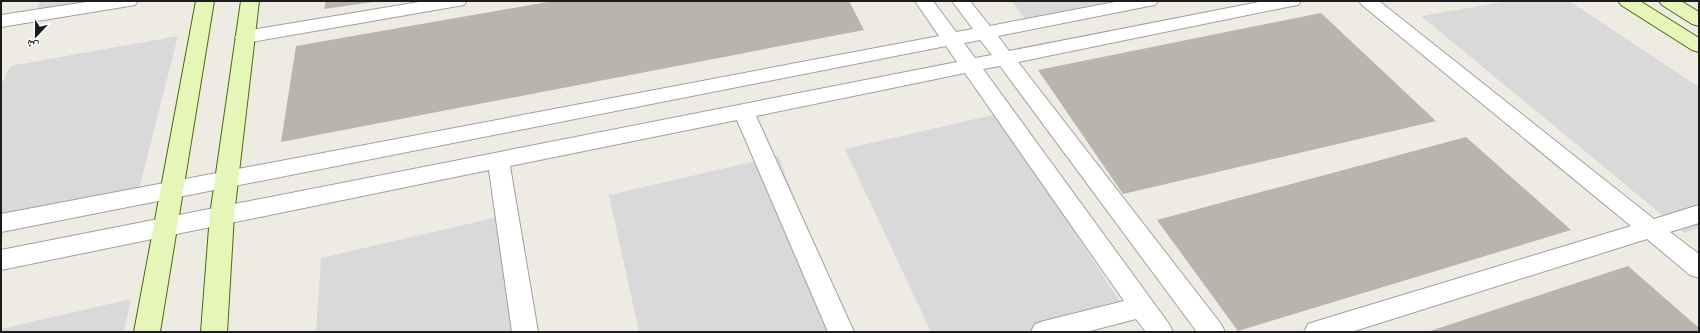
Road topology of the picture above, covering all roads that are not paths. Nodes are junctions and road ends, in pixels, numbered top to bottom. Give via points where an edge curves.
1 (129, 1) edge
2 (205, 1) edge
3 (250, 1) edge
4 (458, 1) edge
5 (924, 1) edge
6 (961, 1) edge
7 (1149, 1) edge
8 (1292, 1) edge
9 (1368, 1) edge
10 (1627, 1) edge
11 (1668, 1) edge
12 (1699, 20) edge
13 (1, 21) edge
14 (985, 33) junction
15 (245, 37) junction
16 (951, 39) junction
17 (1699, 46) edge
18 (1005, 59) junction
19 (970, 66) junction
20 (744, 111) junction
21 (498, 160) junction
22 (226, 180) junction
23 (172, 190) junction
24 (1699, 214) edge
25 (222, 215) junction
26 (1, 223) edge
27 (165, 227) junction
28 (1651, 229) junction
29 (1, 260) edge
30 (1699, 268) edge
31 (1142, 307) junction
32 (147, 332) edge
33 (214, 332) edge
34 (525, 332) edge
35 (841, 332) edge
36 (1044, 332) edge
37 (1160, 332) edge
38 (1212, 332) edge
39 (1317, 332) edge

1 - 13 street
2 - 23 main road
3 - 15 main road
4 - 15 street
5 - 16 street
6 - 14 street
7 - 14 street
8 - 18 street
9 - 28 street
10 - 17 main road
11 - 12 main road
14 - 16 street
14 - 18 street
15 - 22 main road
16 - 19 street
16 - 22 street
18 - 19 street
18 - 38 street
19 - 20 street
19 - 31 street
20 - 21 street
20 - 35 street
21 - 25 street
21 - 34 street
22 - 23 street
22 - 25 main road
23 - 26 street
23 - 27 main road
24 - 28 street
25 - 27 street
25 - 33 main road
27 - 29 street
27 - 32 main road
28 - 30 street
28 - 39 street
31 - 36 street
31 - 37 street

